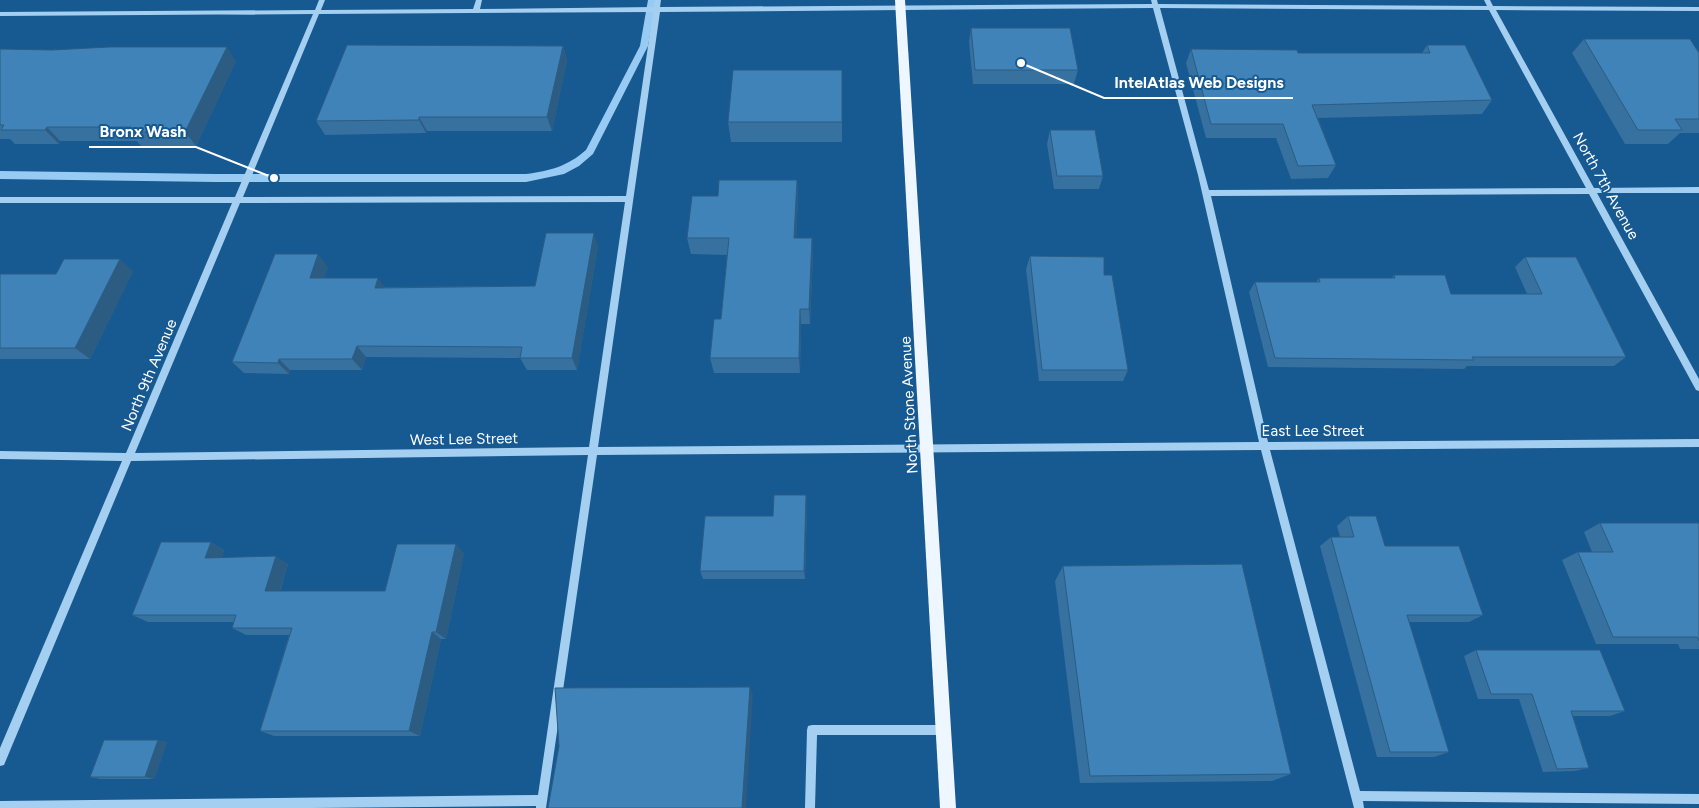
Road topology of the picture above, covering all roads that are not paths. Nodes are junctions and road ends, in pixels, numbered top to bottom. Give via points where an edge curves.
1 (322, 0) edge
2 (478, 0) edge
3 (1487, 0) edge
4 (1021, 3) edge
5 (1154, 3) edge
6 (658, 4) edge
7 (901, 4) edge
8 (1492, 9) junction
9 (1699, 9) edge
10 (476, 10) junction
11 (318, 11) junction
12 (0, 14) edge
13 (1593, 190) junction
14 (1699, 190) edge
15 (1207, 193) junction
16 (629, 199) junction
17 (0, 200) edge
18 (238, 200) junction
19 (1699, 387) edge
20 (1699, 443) edge
21 (1264, 445) junction
22 (928, 449) junction
23 (592, 451) junction
24 (0, 455) edge
25 (129, 457) junction
26 (944, 730) junction
27 (0, 761) edge
28 (1356, 796) junction
29 (1699, 800) edge
30 (541, 804) edge
31 (0, 806) edge
32 (810, 808) edge
33 (948, 808) edge
34 (1360, 808) edge

1 - 11 street, North 9th Avenue
2 - 10 street
3 - 8 street, North 7th Avenue
4 - 5 street
4 - 7 street
5 - 8 street
5 - 15 street
6 - 7 street
6 - 10 street
6 - 16 street
7 - 22 main road, North Stone Avenue
8 - 9 street
8 - 13 street, North 7th Avenue
10 - 11 street
11 - 12 street
11 - 18 street, North 9th Avenue
13 - 14 street
13 - 15 street
13 - 19 street, North 7th Avenue
15 - 21 street
16 - 18 street
16 - 23 street
17 - 18 street
18 - 25 street, North 9th Avenue
20 - 21 street, East Lee Street
21 - 22 street, East Lee Street
21 - 28 street
22 - 23 street, West Lee Street
22 - 26 main road, North Stone Avenue
23 - 25 street, West Lee Street
23 - 30 street
24 - 25 street, West Lee Street
25 - 27 street, North 9th Avenue
26 - 32 street via 812,730
26 - 33 main road, North Stone Avenue
28 - 29 lane
28 - 34 street
30 - 31 street

